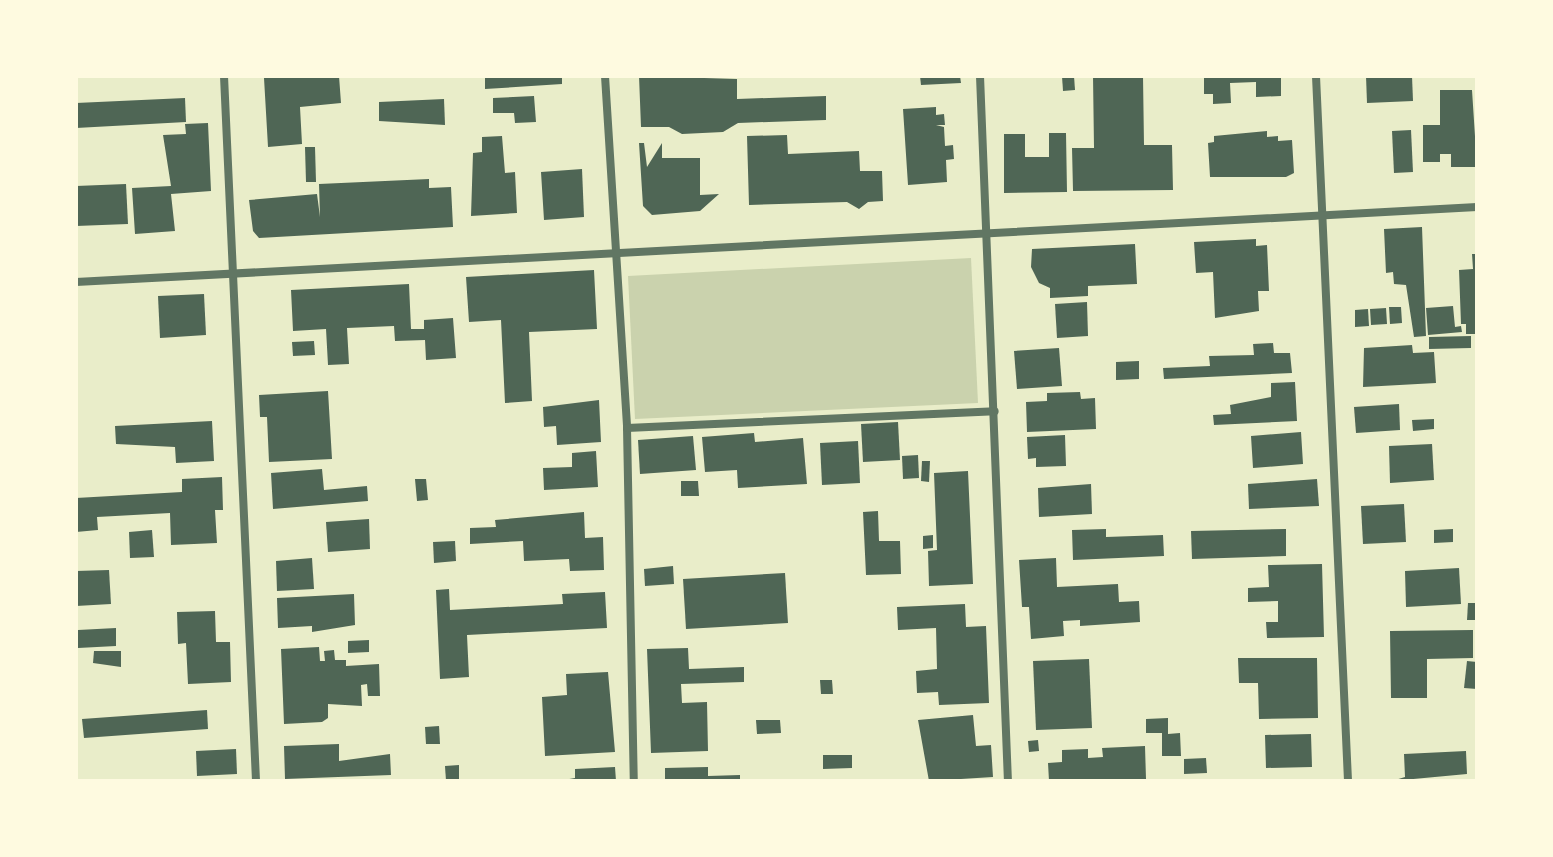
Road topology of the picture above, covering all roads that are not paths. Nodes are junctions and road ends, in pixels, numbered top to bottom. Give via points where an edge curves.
1 (224, 76) edge
2 (605, 76) edge
3 (980, 76) edge
4 (1316, 76) edge
5 (1477, 207) edge
6 (1319, 213) junction
7 (987, 234) junction
8 (616, 257) junction
9 (231, 275) junction
10 (76, 282) edge
11 (995, 411) junction
12 (627, 428) junction
13 (256, 781) edge
14 (634, 781) edge
15 (1008, 781) edge
16 (1348, 781) edge

1 - 9 street
2 - 8 street
3 - 7 street
4 - 6 street
5 - 6 street
6 - 7 street
6 - 16 street
7 - 8 street
7 - 11 street
8 - 9 street
8 - 12 street
9 - 10 street
9 - 13 street
11 - 12 street
11 - 15 street
12 - 14 street

